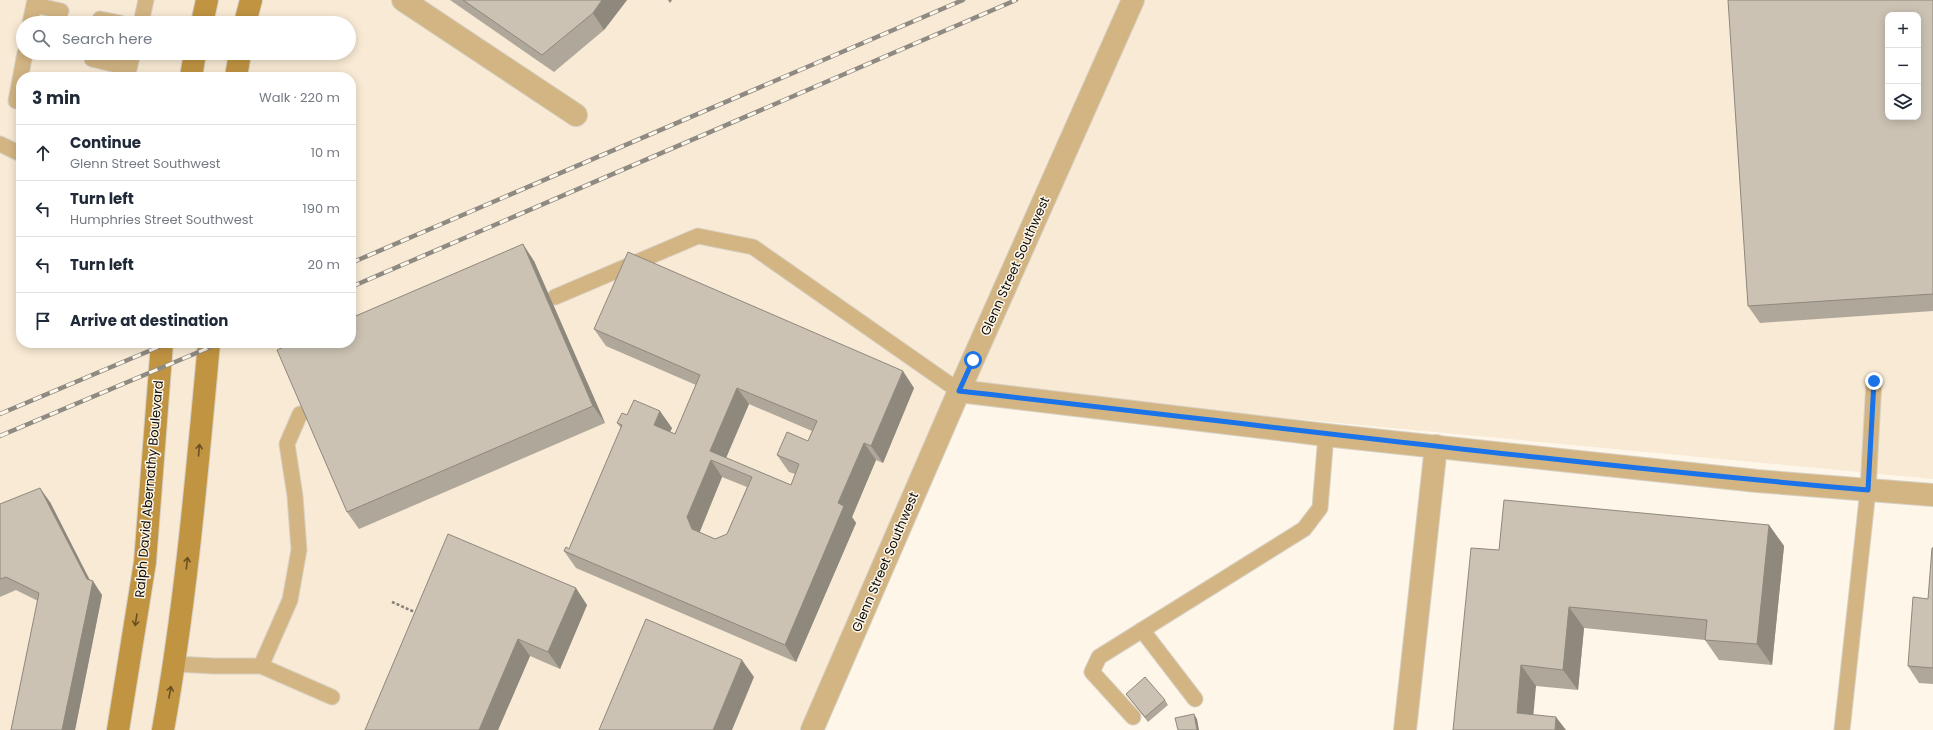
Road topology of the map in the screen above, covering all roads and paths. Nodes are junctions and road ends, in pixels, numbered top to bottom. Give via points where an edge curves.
1 (146, 0) edge
2 (207, 0) edge
3 (251, 0) edge
4 (403, 0) edge
5 (1133, 0) edge
6 (34, 2) edge
7 (61, 11) dead end
8 (31, 16) edge
9 (143, 16) edge
10 (204, 16) edge
11 (247, 16) edge
12 (24, 60) edge
13 (92, 60) dead end
14 (131, 60) edge
15 (194, 60) edge
16 (239, 60) edge
17 (21, 72) edge
18 (128, 72) edge
19 (192, 72) edge
20 (237, 72) edge
21 (576, 114) dead end
22 (0, 144) edge
23 (16, 152) edge
24 (555, 297) dead end
25 (162, 348) edge
26 (209, 348) edge
27 (1874, 381) dead end
28 (959, 391) junction
29 (300, 414) edge
30 (1326, 435) junction
31 (1436, 446) junction
32 (1868, 490) junction
33 (1933, 495) edge
34 (392, 602) dead end
35 (420, 614) edge
36 (1142, 630) junction
37 (175, 664) junction
38 (261, 666) junction
39 (332, 697) dead end
40 (1195, 699) dead end
41 (1133, 717) dead end
42 (118, 730) edge
43 (163, 730) edge
44 (812, 730) edge
45 (1405, 730) edge
46 (1842, 730) edge

1 - 9 lane
2 - 10 main road
3 - 11 main road
4 - 21 street
5 - 28 street, Glenn Street Southwest
6 - 7 lane
6 - 8 lane
12 - 17 lane
13 - 18 lane
14 - 18 lane
15 - 19 main road
16 - 20 main road
22 - 23 lane
24 - 28 lane via 698,236 753,247
25 -> 42 main road, Ralph David Abernathy Boulevard via 145,562
37 -> 26 main road
27 - 32 lane
28 - 30 street
28 - 44 street, Glenn Street Southwest
29 - 38 lane via 287,444 295,496 299,550 290,600
30 - 31 street
30 - 36 lane via 1320,508 1304,529
31 - 32 street via 1750,480
31 - 45 street
32 - 33 street
32 - 46 lane
34 - 35 path
36 - 40 lane
36 - 41 lane via 1099,658 1092,672
37 - 38 lane
43 -> 37 main road
38 - 39 lane

